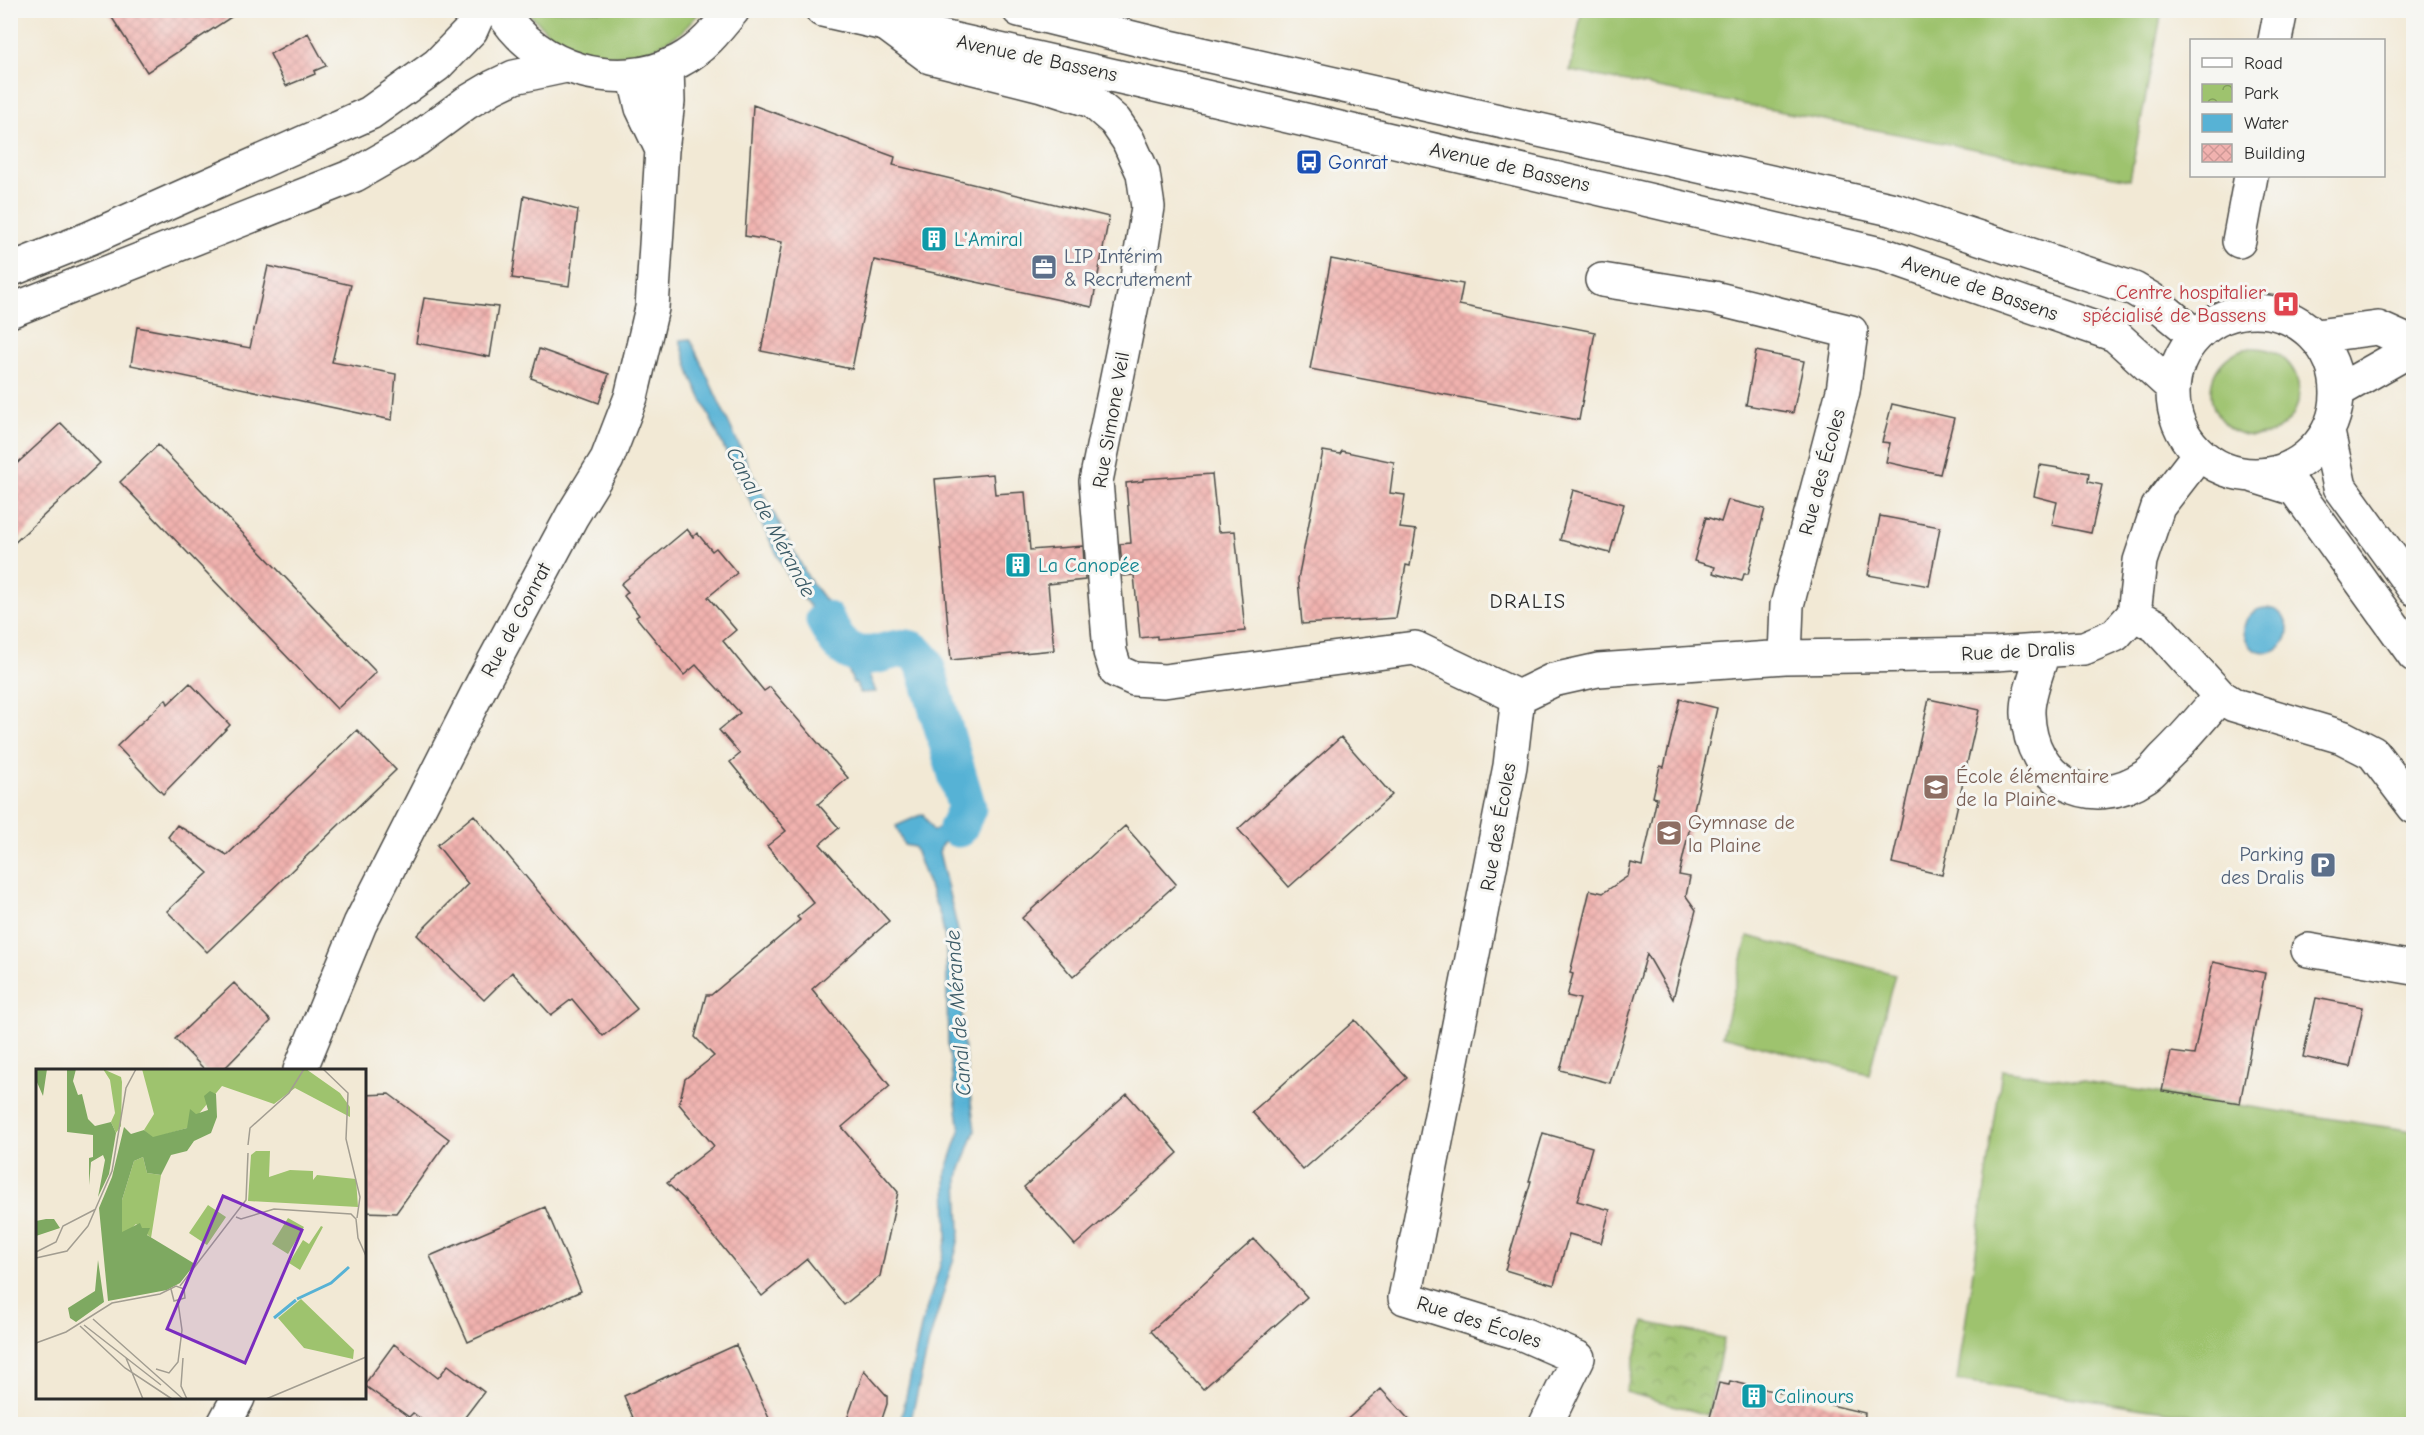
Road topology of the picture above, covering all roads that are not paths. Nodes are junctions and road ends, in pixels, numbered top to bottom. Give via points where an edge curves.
1 (480, 10) edge
2 (501, 10) edge
3 (733, 10) edge
4 (822, 10) edge
5 (1019, 10) edge
6 (2281, 10) edge
7 (887, 25) junction
8 (2276, 39) edge
9 (566, 66) junction
10 (667, 66) junction
11 (634, 75) junction
12 (662, 150) junction
13 (2251, 177) edge
14 (2239, 241) dead end
15 (10, 270) edge
16 (1602, 280) dead end
17 (10, 311) edge
18 (2195, 335) junction
19 (2316, 336) junction
20 (2414, 346) edge
21 (2172, 387) junction
22 (2338, 391) junction
23 (2328, 432) junction
24 (2199, 454) junction
25 (2252, 475) junction
26 (2414, 589) edge
27 (2134, 614) junction
28 (2043, 652) junction
29 (2414, 655) edge
30 (1785, 657) junction
31 (2220, 696) junction
32 (1518, 697) junction
33 (2414, 807) edge
34 (2308, 950) dead end
35 (2414, 968) edge
36 (301, 1069) edge
37 (237, 1399) edge
38 (224, 1425) edge
39 (1546, 1425) edge

1 - 15 main road via 471,30 437,65 370,113
2 - 9 main road via 535,49
3 - 10 main road via 713,36
4 - 7 main road, Avenue de Bassens
5 - 18 main road, Avenue de Bassens via 1895,210 2134,289
6 - 8 main road
7 - 21 main road, Avenue de Bassens via 1885,255 2115,335
7 - 32 main road, Rue Simone Veil via 930,57 1092,101 1115,121 1143,173 1148,207 1134,297 1096,481 1110,652 1116,671 1134,679 1164,681 1415,648
9 - 11 main road via 599,75
9 - 17 main road via 514,77 493,87 356,175
10 - 11 main road
10 - 12 main road, Rue de Gonrat via 668,102
11 - 12 main road, Rue de Gonrat via 642,108
12 - 36 main road, Rue de Gonrat via 652,308 631,397 607,459 486,675 365,914
13 - 14 main road
16 - 30 main road, Rue des Écoles via 1714,298 1851,332 1843,391 1787,605
18 - 19 main road via 2233,312 2257,310 2292,319
18 - 21 main road via 2179,359
19 - 20 main road via 2378,328
19 - 22 main road via 2333,363
20 - 22 main road
21 - 24 main road via 2174,412 2184,435
22 - 23 main road via 2336,413
23 - 25 main road via 2296,464 2274,473
23 - 26 main road via 2340,487
24 - 25 main road via 2215,465
24 - 27 main road via 2158,507 2140,561
25 - 29 main road via 2295,489
27 - 28 main road, Rue de Dralis via 2115,635 2084,648
27 - 31 main road via 2156,626
28 - 30 main road, Rue de Dralis
28 - 31 main road via 2027,713 2034,751 2056,777 2079,791 2112,793 2146,776
30 - 32 main road via 1598,670 1553,680
31 - 33 main road via 2234,705 2342,737 2373,753
32 - 39 main road, Rue des Écoles via 1510,766 1405,1298 1525,1335 1578,1358
34 - 35 main road
37 - 38 main road

